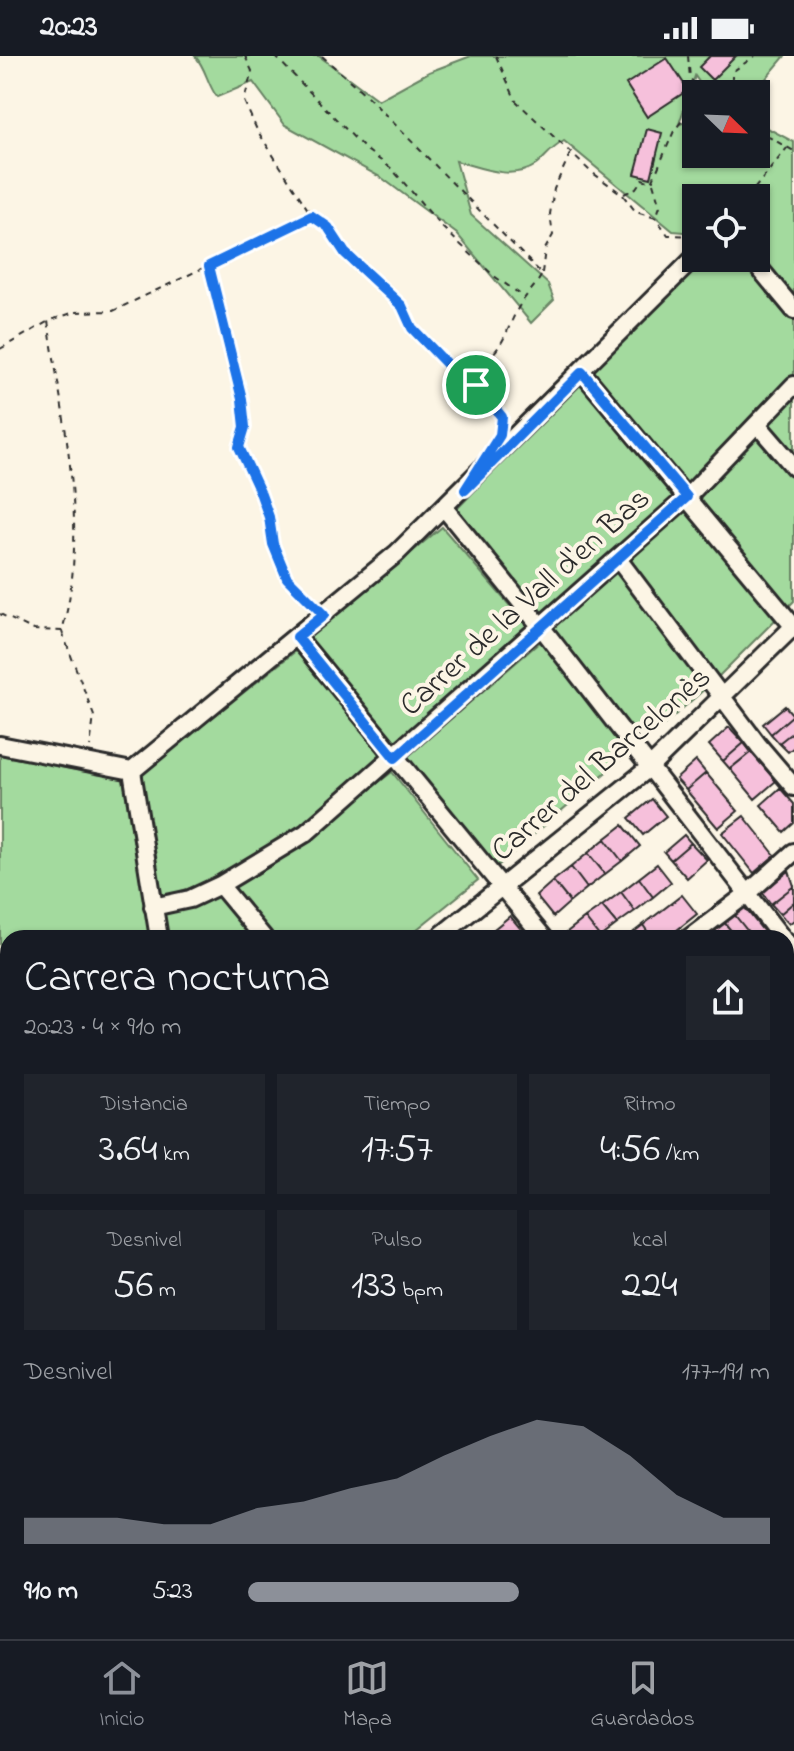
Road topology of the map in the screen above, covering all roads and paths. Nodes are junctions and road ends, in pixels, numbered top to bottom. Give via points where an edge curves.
1 (245, 56) edge
2 (275, 56) edge
3 (322, 56) edge
4 (496, 56) edge
5 (688, 56) edge
6 (755, 56) edge
7 (692, 80) edge
8 (732, 80) edge
9 (682, 121) edge
10 (770, 138) edge
11 (787, 148) junction
12 (794, 151) edge
13 (571, 154) junction
14 (652, 182) junction
15 (758, 184) edge
16 (623, 195) junction
17 (312, 216) junction
18 (656, 218) junction
19 (682, 236) edge
20 (209, 266) junction
21 (682, 270) edge
22 (763, 272) edge
23 (542, 274) junction
24 (524, 297) junction
25 (794, 310) edge
26 (48, 322) junction
27 (0, 349) edge
28 (582, 372) junction
29 (476, 385) junction
30 (794, 385) edge
31 (757, 424) junction
32 (500, 435) dead end
33 (794, 467) edge
34 (687, 497) junction
35 (445, 509) junction
36 (618, 559) junction
37 (0, 614) edge
38 (324, 615) junction
39 (794, 626) edge
40 (542, 628) junction
41 (62, 631) junction
42 (297, 637) junction
43 (724, 698) junction
44 (0, 745) edge
45 (395, 758) junction
46 (88, 762) junction
47 (649, 768) junction
48 (132, 771) junction
49 (794, 787) edge
50 (794, 852) edge
51 (220, 885) junction
52 (502, 889) junction
53 (747, 894) junction
54 (153, 907) junction
55 (157, 930) edge
56 (257, 930) edge
57 (448, 930) edge
58 (537, 930) edge
59 (700, 930) edge
60 (776, 930) edge

1 - 17 path via 252,71 244,101
2 - 24 path via 364,148 392,169 443,228
3 - 23 path
4 - 13 path via 516,101
5 - 7 path
6 - 8 path via 732,72
9 - 14 path
10 - 11 path
11 - 12 path
11 - 15 path
13 - 16 path
13 - 23 path via 554,189 553,235
14 - 16 path via 642,179
14 - 18 path via 660,206
16 - 18 path via 636,212
17 - 20 path
17 - 29 path via 402,306 412,328 445,366 468,386
18 - 19 path via 668,235
20 - 26 path via 113,311 75,312
20 - 38 path via 242,399 245,427 239,447 265,504 287,578
21 - 28 street
22 - 25 street
23 - 24 path
24 - 29 path via 510,330 483,362
26 - 27 path
26 - 41 path via 75,516
28 - 34 street
28 - 35 street
29 - 32 path via 502,417
30 - 31 street, Carrer de la Vall d'en Bas
31 - 33 street
31 - 34 street, Carrer de la Vall d'en Bas
34 - 36 street, Carrer de la Vall d'en Bas
34 - 39 street
35 - 38 street
35 - 40 street
36 - 40 street, Carrer de la Vall d'en Bas
36 - 43 street
37 - 41 path via 34,630
38 - 42 street
39 - 43 street, Carrer del Barcelonès
40 - 45 street, Carrer de la Vall d'en Bas
40 - 47 street
41 - 46 path via 94,716
42 - 45 street
42 - 48 street
43 - 47 street, Carrer del Barcelonès
43 - 49 street
44 - 46 street
45 - 51 street, Carrer de la Vall d'en Bas via 306,833
45 - 52 street
46 - 48 street
47 - 52 street, Carrer del Barcelonès
47 - 53 street
48 - 54 street
50 - 53 street
51 - 54 street, Carrer de la Vall d'en Bas
51 - 56 street
52 - 57 street, Carrer del Barcelonès
52 - 58 street
53 - 59 street
53 - 60 street
54 - 55 street

